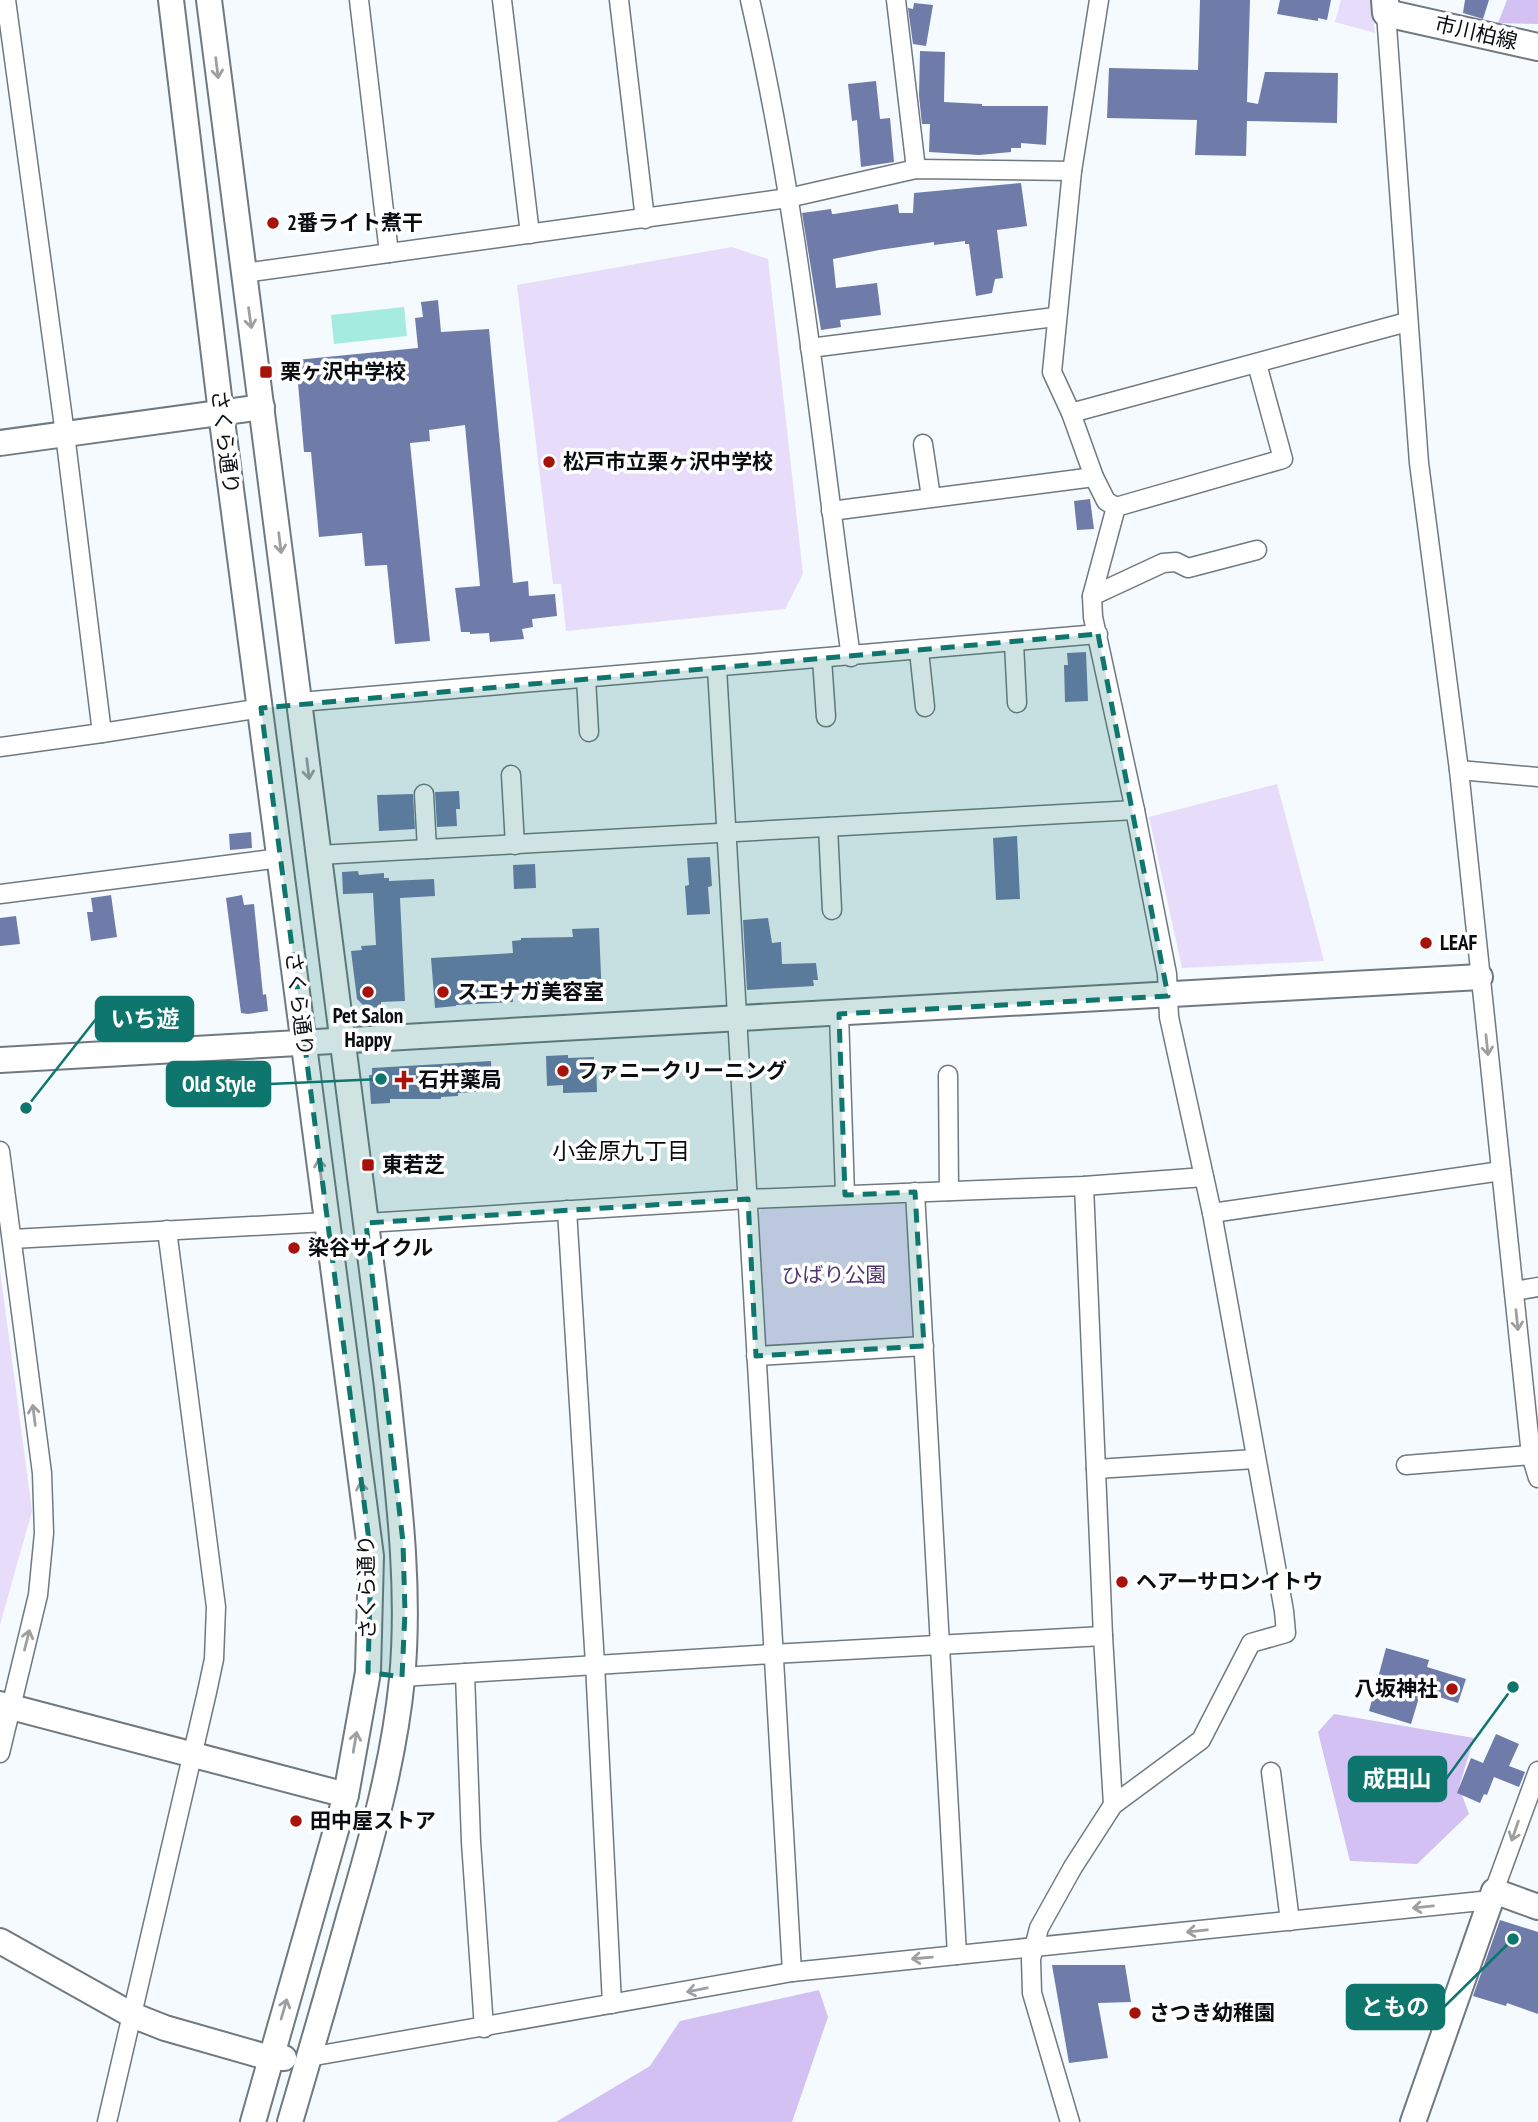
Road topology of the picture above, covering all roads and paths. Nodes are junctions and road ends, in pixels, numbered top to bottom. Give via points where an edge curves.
1 (6, 0) edge
2 (171, 0) edge
3 (209, 0) edge
4 (359, 0) edge
5 (502, 0) edge
6 (619, 0) edge
7 (750, 0) edge
8 (896, 0) edge
9 (1099, 0) edge
10 (1385, 7) edge
11 (1538, 47) edge
12 (223, 108) junction
13 (185, 115) junction
14 (916, 169) junction
15 (1072, 172) junction
16 (788, 198) junction
17 (645, 219) junction
18 (530, 234) junction
19 (389, 253) junction
20 (244, 273) junction
21 (1055, 317) junction
22 (1407, 322) junction
23 (810, 348) junction
24 (1257, 364) junction
25 (262, 407) junction
26 (221, 413) junction
27 (1071, 414) junction
28 (65, 434) junction
29 (0, 443) edge
30 (923, 444) dead end
31 (1094, 477) junction
32 (931, 497) junction
33 (1116, 507) junction
34 (831, 511) junction
35 (1257, 550) dead end
36 (1093, 596) junction
37 (1098, 634) junction
38 (1014, 643) junction
39 (919, 651) junction
40 (851, 656) junction
41 (822, 659) junction
42 (717, 667) junction
43 (586, 678) junction
44 (300, 702) junction
45 (1017, 703) dead end
46 (925, 706) dead end
47 (261, 708) junction
48 (826, 718) dead end
49 (589, 732) dead end
50 (102, 733) junction
51 (0, 747) edge
52 (1459, 770) junction
53 (511, 775) dead end
54 (1538, 777) edge
55 (424, 794) dead end
56 (1135, 810) junction
57 (828, 827) junction
58 (727, 833) junction
59 (514, 845) junction
60 (427, 849) junction
61 (318, 855) junction
62 (280, 858) junction
63 (0, 894) edge
64 (832, 910) dead end
65 (1480, 977) junction
66 (1168, 996) junction
67 (839, 1014) junction
68 (738, 1019) junction
69 (341, 1038) junction
70 (304, 1040) junction
71 (0, 1060) edge
72 (947, 1075) dead end
73 (0, 1151) edge
74 (1501, 1171) junction
75 (1204, 1177) junction
76 (1084, 1186) junction
77 (949, 1191) junction
78 (915, 1192) junction
79 (845, 1195) junction
80 (748, 1199) junction
81 (567, 1210) junction
82 (1212, 1213) junction
83 (326, 1222) junction
84 (366, 1223) junction
85 (167, 1230) junction
86 (12, 1239) junction
87 (1538, 1287) edge
88 (1514, 1291) junction
89 (924, 1346) junction
90 (756, 1356) junction
91 (1531, 1455) junction
92 (1255, 1459) junction
93 (1406, 1465) dead end
94 (1096, 1469) junction
95 (1538, 1478) edge
96 (1103, 1636) junction
97 (941, 1645) junction
98 (772, 1654) junction
99 (595, 1664) junction
100 (368, 1672) junction
101 (465, 1673) junction
102 (402, 1677) junction
103 (5, 1705) edge
104 (0, 1753) edge
105 (194, 1755) junction
106 (1538, 1771) edge
107 (1271, 1772) dead end
108 (346, 1795) junction
109 (1112, 1805) junction
110 (1493, 1896) junction
111 (1538, 1907) edge
112 (1290, 1921) junction
113 (0, 1941) edge
114 (1032, 1948) junction
115 (957, 1955) junction
116 (792, 1972) junction
117 (612, 2004) junction
118 (132, 2015) junction
119 (484, 2028) junction
120 (309, 2057) junction
121 (270, 2058) junction
122 (107, 2122) edge
123 (253, 2122) edge
124 (290, 2122) edge
125 (1070, 2122) edge
126 (1413, 2122) edge

1 - 28 street
2 - 13 street, さくら通り
3 -> 12 street, さくら通り
4 - 19 street
5 - 18 street
6 - 17 street
7 - 16 street
8 - 14 street
9 - 15 street
10 - 11 main road, 市川柏線
10 - 22 street
12 - 13 street
12 - 20 street, さくら通り
13 - 26 street, さくら通り
14 - 15 street
14 - 16 street
15 - 21 street
16 - 17 street
16 - 23 street
17 - 18 street
18 - 19 street
19 - 20 street
20 -> 25 street, さくら通り
21 - 23 street
21 - 27 street via 1052,372
22 - 24 street
22 - 52 street via 1419,464
23 - 34 street
24 - 27 street
24 - 33 street via 1283,459
25 - 26 street
25 -> 44 street, さくら通り
26 - 28 street
26 - 47 street, さくら通り
27 - 31 street
28 - 29 street
28 - 50 street
30 - 32 street
31 - 32 street
31 - 33 street via 1106,501
32 - 34 street
33 - 36 street
34 - 40 street
35 - 36 street via 1188,568 1163,562
36 - 37 street
37 - 38 street
37 - 56 street
38 - 39 street
38 - 45 street
39 - 40 street
39 - 46 street
40 - 41 street
41 - 42 street
41 - 48 street
42 - 43 street
42 - 58 street
43 - 44 street
43 - 49 street
44 - 47 street
44 -> 61 street, さくら通り
47 - 50 street
47 - 62 street, さくら通り
50 - 51 street
52 - 54 street
52 - 65 street
53 - 59 street
55 - 60 street
56 - 57 street
56 - 66 street
57 - 58 street
57 - 64 street
58 - 59 street
58 - 68 street
59 - 60 street
60 - 61 street
61 - 69 street, さくら通り
62 - 63 street
62 - 70 street, さくら通り
65 - 66 street
65 -> 74 street
66 - 67 street
66 - 75 street
67 - 68 street
67 - 79 street
68 - 69 street
68 - 80 street
69 - 70 street
69 - 84 street, さくら通り
70 - 71 street
83 -> 70 street, さくら通り
72 - 77 street
73 - 86 street
74 - 82 street
74 - 88 street
75 - 76 street
75 - 82 street
76 - 77 street
76 - 94 street
77 - 78 street
78 - 79 street
78 - 89 street
79 - 80 street
80 - 81 street
80 - 90 street
81 - 84 street
81 - 99 street
82 - 92 street
83 - 85 street
100 -> 83 street, さくら通り via 371,1556
84 - 102 street, さくら通り via 404,1542
85 - 86 street
85 - 105 street via 216,1607 214,1659
103 -> 86 street via 38,1595 44,1533 42,1473
87 - 88 street
88 -> 91 street
89 - 90 street
89 - 97 street
90 - 98 street
91 - 93 street
91 - 95 street
92 - 94 street
92 - 109 street via 1286,1633 1251,1643 1201,1740
94 - 96 street
96 - 97 street
96 - 109 street
97 - 98 street
97 - 115 street
98 - 99 street
98 - 116 street
99 - 101 street
99 - 117 street
100 - 102 street
108 -> 100 street, さくら通り
101 - 102 street
101 - 119 street
102 - 120 street, さくら通り via 383,1800
103 - 104 street
103 - 105 street
105 - 108 street
105 - 118 street
106 -> 110 street
107 - 112 street
121 -> 108 street, さくら通り
109 - 114 street via 1073,1867
110 - 111 street
110 -> 112 street
110 - 126 street
112 -> 114 street
113 - 118 street
114 - 115 street
114 - 125 street via 1031,1993
115 -> 116 street
116 -> 117 street
117 - 119 street
118 - 121 street
118 - 122 street
119 - 120 street
120 - 121 street
120 - 124 street, さくら通り
121 - 123 street, さくら通り

